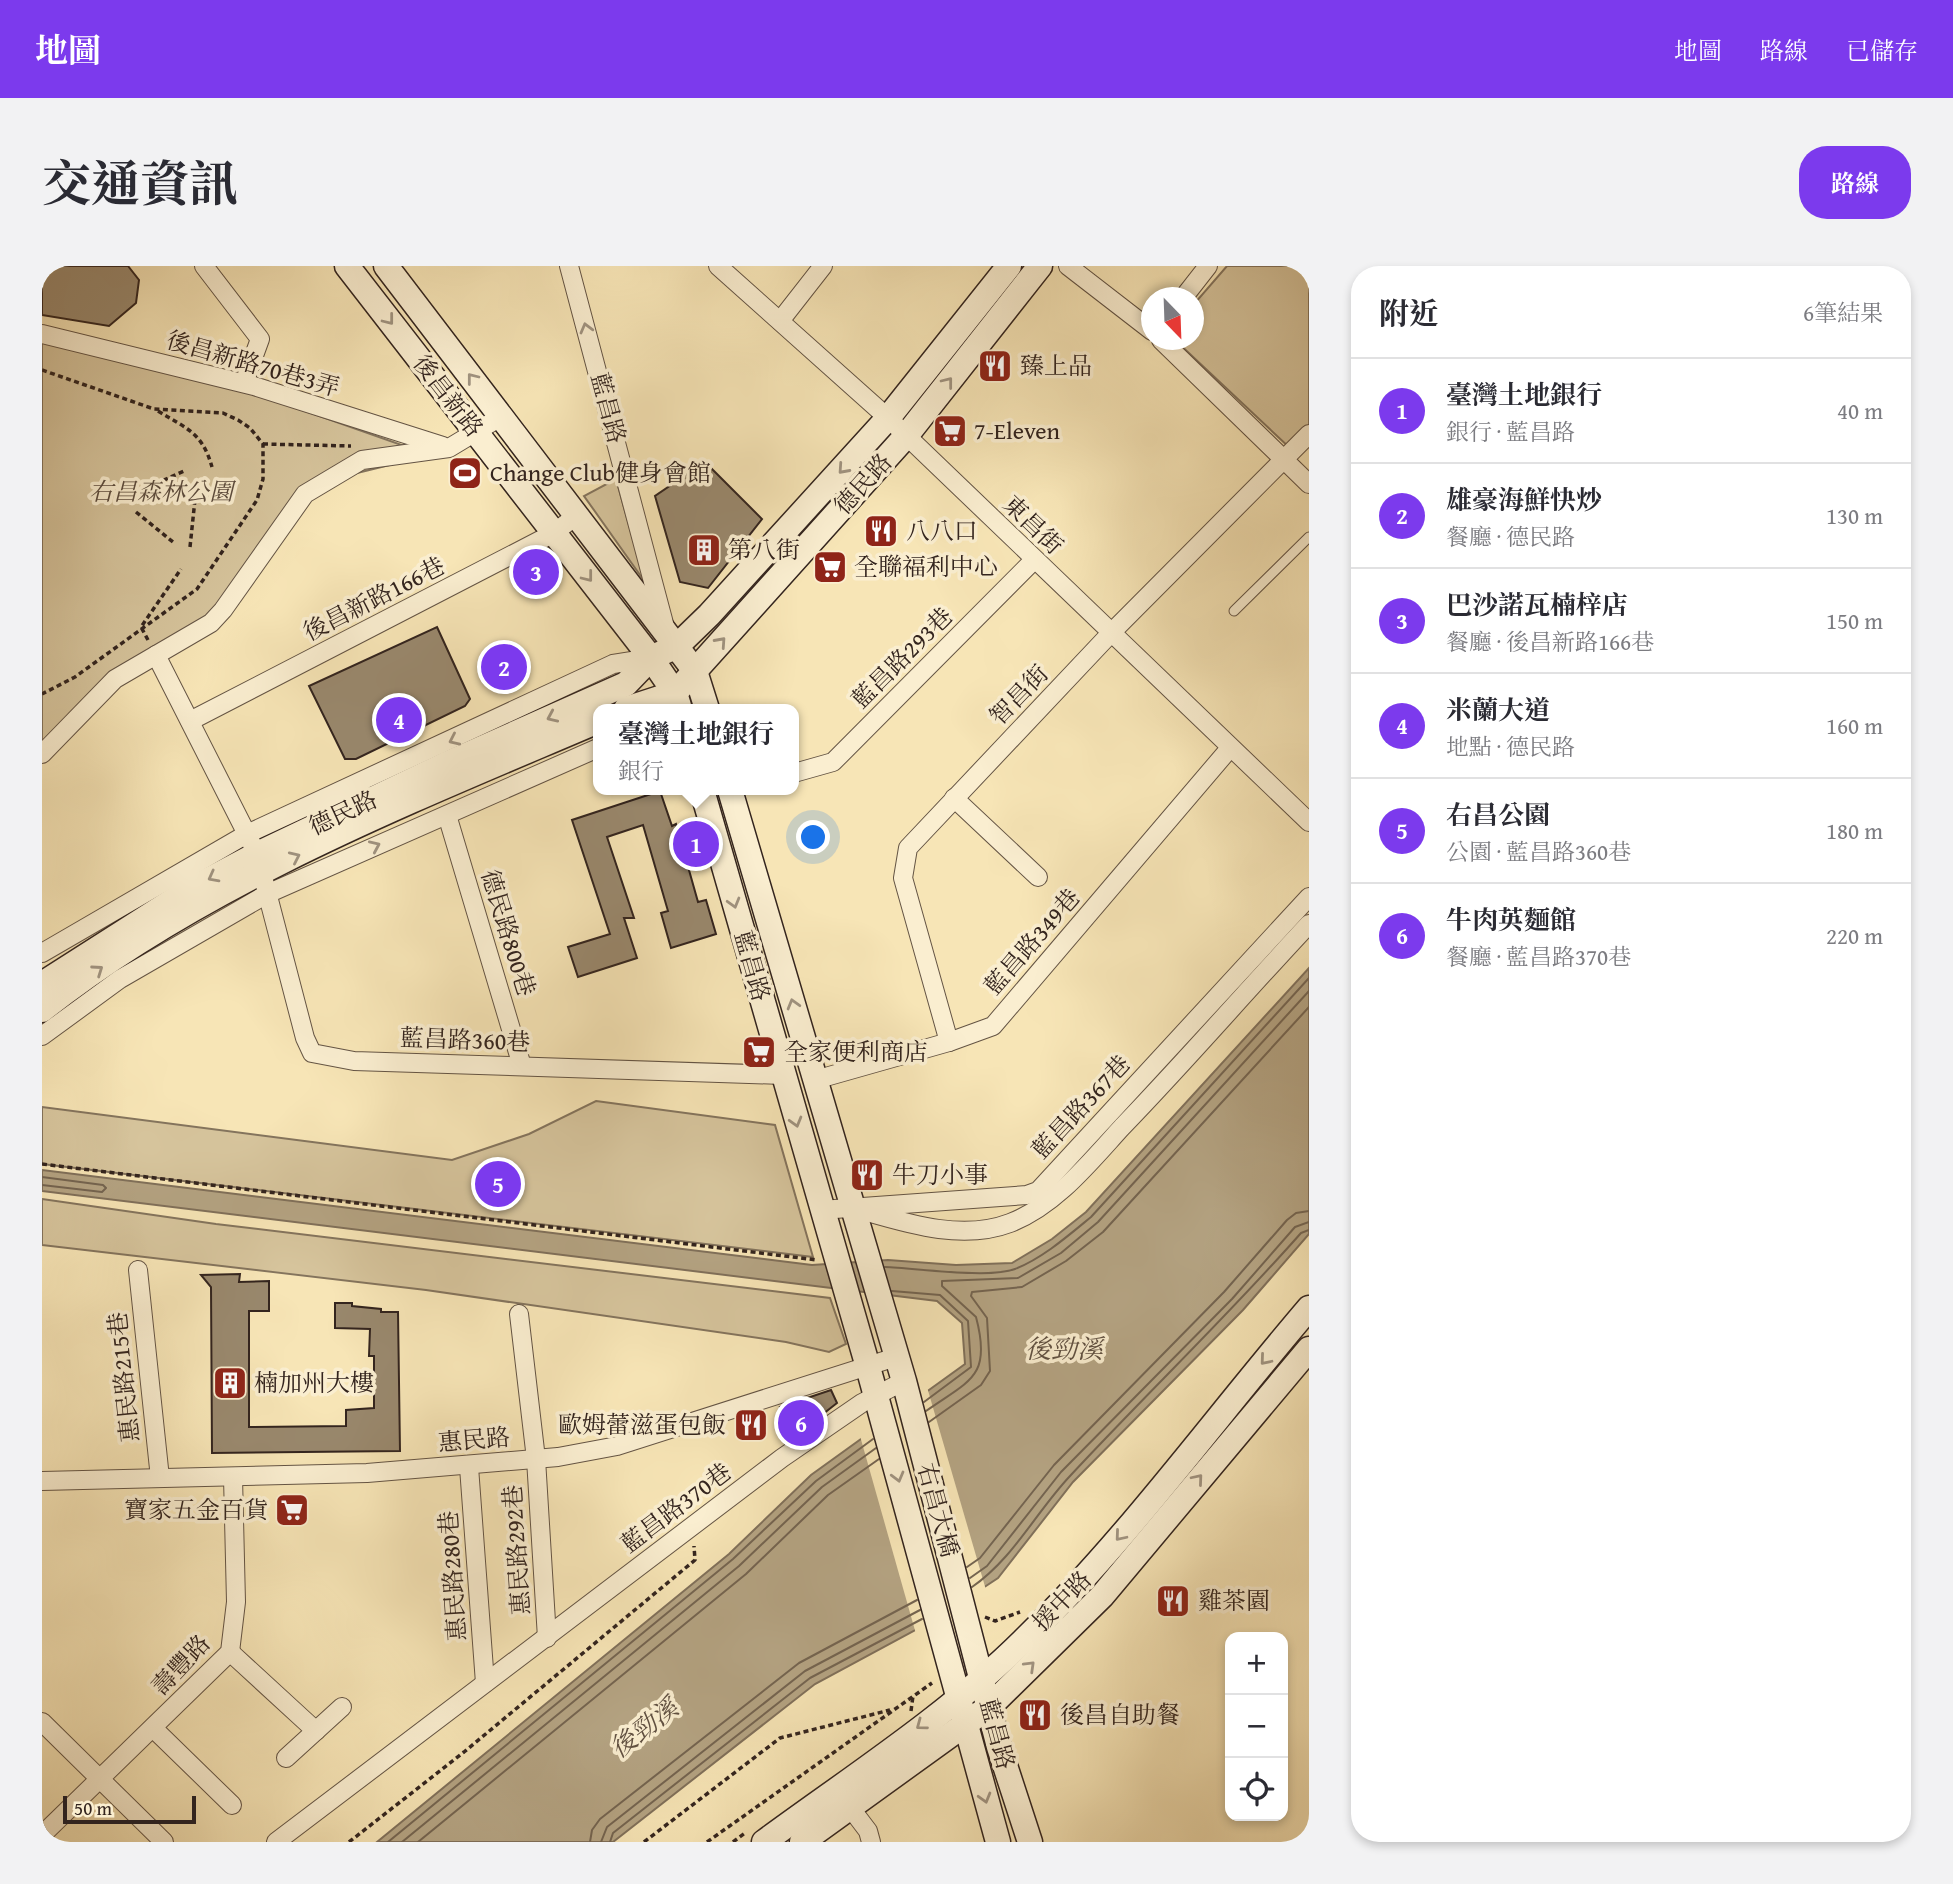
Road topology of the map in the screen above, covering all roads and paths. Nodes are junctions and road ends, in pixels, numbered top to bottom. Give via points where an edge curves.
1 (204, 266) edge
2 (347, 266) edge
3 (386, 266) edge
4 (569, 266) edge
5 (718, 266) edge
6 (823, 266) edge
7 (1009, 266) edge
8 (1040, 266) edge
9 (1068, 266) edge
10 (1209, 266) edge
11 (1192, 287) edge
12 (780, 321) junction
13 (1141, 322) edge
14 (42, 334) edge
15 (1171, 350) edge
16 (42, 370) edge
17 (244, 383) junction
18 (154, 409) junction
19 (502, 416) junction
20 (888, 418) junction
21 (478, 433) junction
22 (1309, 434) edge
23 (906, 436) junction
24 (449, 448) junction
25 (1283, 460) junction
26 (212, 467) dead end
27 (184, 471) dead end
28 (1309, 484) edge
29 (196, 490) dead end
30 (140, 491) dead end
31 (136, 512) dead end
32 (577, 515) junction
33 (554, 533) junction
34 (1309, 537) edge
35 (173, 542) dead end
36 (190, 547) dead end
37 (1034, 560) junction
38 (181, 569) dead end
39 (1234, 611) dead end
40 (141, 627) junction
41 (1110, 634) junction
42 (671, 639) junction
43 (156, 655) junction
44 (651, 659) junction
45 (695, 671) junction
46 (42, 694) edge
47 (672, 704) edge
48 (705, 704) edge
49 (190, 722) junction
50 (593, 723) edge
51 (1230, 748) junction
52 (593, 750) edge
53 (42, 754) edge
54 (799, 772) edge
55 (704, 795) edge
56 (734, 795) edge
57 (954, 798) junction
58 (447, 815) junction
59 (1309, 822) edge
60 (258, 863) junction
61 (1038, 877) dead end
62 (1309, 897) edge
63 (1309, 924) edge
64 (42, 953) edge
65 (42, 985) edge
66 (42, 1010) edge
67 (42, 1036) edge
68 (949, 1042) junction
69 (522, 1066) junction
70 (783, 1075) junction
71 (815, 1080) junction
72 (42, 1164) edge
73 (853, 1208) junction
74 (821, 1210) junction
75 (836, 1262) junction
76 (138, 1270) dead end
77 (1307, 1313) edge
78 (519, 1314) dead end
79 (1309, 1349) edge
80 (896, 1357) junction
81 (868, 1367) junction
82 (905, 1389) junction
83 (878, 1403) junction
84 (536, 1459) junction
85 (470, 1466) junction
86 (233, 1476) junction
87 (160, 1478) junction
88 (42, 1481) edge
89 (694, 1541) dead end
90 (969, 1625) joint
91 (941, 1637) joint
92 (547, 1638) junction
93 (230, 1652) junction
94 (932, 1676) dead end
95 (983, 1679) junction
96 (485, 1683) junction
97 (957, 1698) junction
98 (342, 1707) dead end
99 (989, 1707) junction
100 (894, 1709) junction
101 (42, 1722) edge
102 (964, 1723) junction
103 (154, 1729) junction
104 (316, 1731) junction
105 (286, 1758) dead end
106 (100, 1780) junction
107 (842, 1798) junction
108 (232, 1805) dead end
109 (42, 1835) edge
110 (164, 1842) edge
111 (276, 1842) edge
112 (349, 1842) edge
113 (644, 1842) edge
114 (707, 1842) edge
115 (764, 1842) edge
116 (802, 1842) edge
117 (871, 1842) edge
118 (998, 1842) edge
119 (1030, 1842) edge

1 - 17 street via 260,338
2 -> 21 street, 後昌新路
19 -> 3 street, 後昌新路
42 -> 4 street, 藍昌路
5 - 12 street, 東昌街
6 - 12 street
7 - 20 street, 德民路
23 -> 8 street, 德民路
9 - 13 street
10 - 11 street
12 - 20 street, 東昌街
14 - 17 street, 後昌新路70巷3弄
15 - 25 street
16 - 18 path
17 - 24 street, 後昌新路70巷3弄
18 - 26 path via 199,437
18 - 40 path via 223,413 238,419 263,444 263,479 257,500 197,589
19 - 21 street
19 - 32 street, 後昌新路
20 - 23 street, 東昌街
20 -> 42 street, 德民路 via 725,599
21 - 24 street
21 - 33 street, 後昌新路
22 - 25 street, 智昌街
23 - 37 street, 東昌街
45 -> 23 street, 德民路
24 - 43 street via 362,460 304,494 223,610 211,623
25 - 28 street
25 - 41 street, 智昌街
27 - 30 path
29 - 36 path
31 - 35 path
32 - 33 street, 後昌新路166巷
32 - 42 street, 後昌新路
33 -> 44 street, 後昌新路
33 - 49 street, 後昌新路166巷
34 - 39 lane
37 - 41 street, 東昌街
37 - 54 street, 藍昌路293巷 via 833,762
38 - 40 path
40 - 46 path via 75,677
41 - 51 street, 東昌街
41 - 57 street, 智昌街
42 - 44 street, 德民路
42 - 45 street, 藍昌路
43 - 49 street
43 - 53 street via 115,679
44 - 47 street
44 -> 60 street, 德民路 via 626,684
45 - 47 street, 德民路
45 - 48 street, 藍昌路
49 - 60 street
60 -> 50 street, 德民路
51 - 59 street, 東昌街
51 - 68 street, 藍昌路349巷 via 993,1026
52 - 58 street, 德民路
55 -> 70 street, 藍昌路
71 -> 56 street, 藍昌路
57 - 61 street
57 - 68 street, 智昌街 via 908,848 903,878
60 -> 58 street, 德民路
58 - 69 street, 德民路800巷
60 - 64 street, 德民路
60 -> 65 street, 德民路 via 189,890
66 -> 60 street, 德民路
60 - 67 street, 德民路 via 120,979
60 - 69 street, 藍昌路360巷 via 304,1038 312,1053 354,1061
62 - 73 street, 藍昌路367巷 via 1038,1191
63 - 73 street via 1172,1075 1050,1199 1010,1223 973,1230 917,1227
68 - 71 street, 藍昌路349巷
69 - 70 street, 藍昌路360巷
70 - 71 street
70 -> 74 street, 藍昌路
71 - 73 street, 藍昌路
72 - 75 path
73 - 74 street, 藍昌路367巷
73 - 80 street, 藍昌路
74 - 75 street, 藍昌路
75 - 81 street
76 - 87 street, 惠民路215巷
77 -> 95 street, 援中路 via 1087,1577
78 - 84 street, 惠民路292巷
99 -> 79 street, 援中路 via 1102,1596
80 - 81 street, 惠民路
80 - 82 street
81 - 83 street
81 - 84 street, 惠民路 via 617,1446
82 - 83 street, 藍昌路370巷
82 - 90 street, 右昌大橋
83 -> 91 street, 右昌大橋
83 - 92 street, 藍昌路370巷 via 782,1458
84 - 85 street, 惠民路
84 - 92 street, 惠民路292巷
85 - 86 street, 惠民路
85 - 96 street, 惠民路280巷
86 - 87 street, 惠民路
86 - 93 street, 壽豐路 via 236,1602
87 - 88 street, 惠民路
89 - 112 path via 695,1560
90 - 95 street, 藍昌路
91 - 97 street, 藍昌路
92 - 96 street, 藍昌路370巷
93 - 103 street, 壽豐路
93 - 104 street
94 - 100 path via 931,1684
95 - 97 street, 援中路
95 - 99 street, 藍昌路
96 - 111 street, 藍昌路370巷
97 - 102 street, 藍昌路
97 -> 107 street, 援中路
98 - 104 street
99 - 102 street, 援中路
99 - 119 street, 藍昌路
100 - 113 path via 780,1738
100 - 114 path
101 - 106 street
102 - 107 street, 援中路
102 -> 118 street, 藍昌路
103 - 106 street, 壽豐路
103 - 108 street
104 - 105 street
106 - 109 street, 壽豐路
106 - 110 street
107 - 115 street, 援中路
107 - 116 street, 援中路
107 - 117 street via 868,1831

